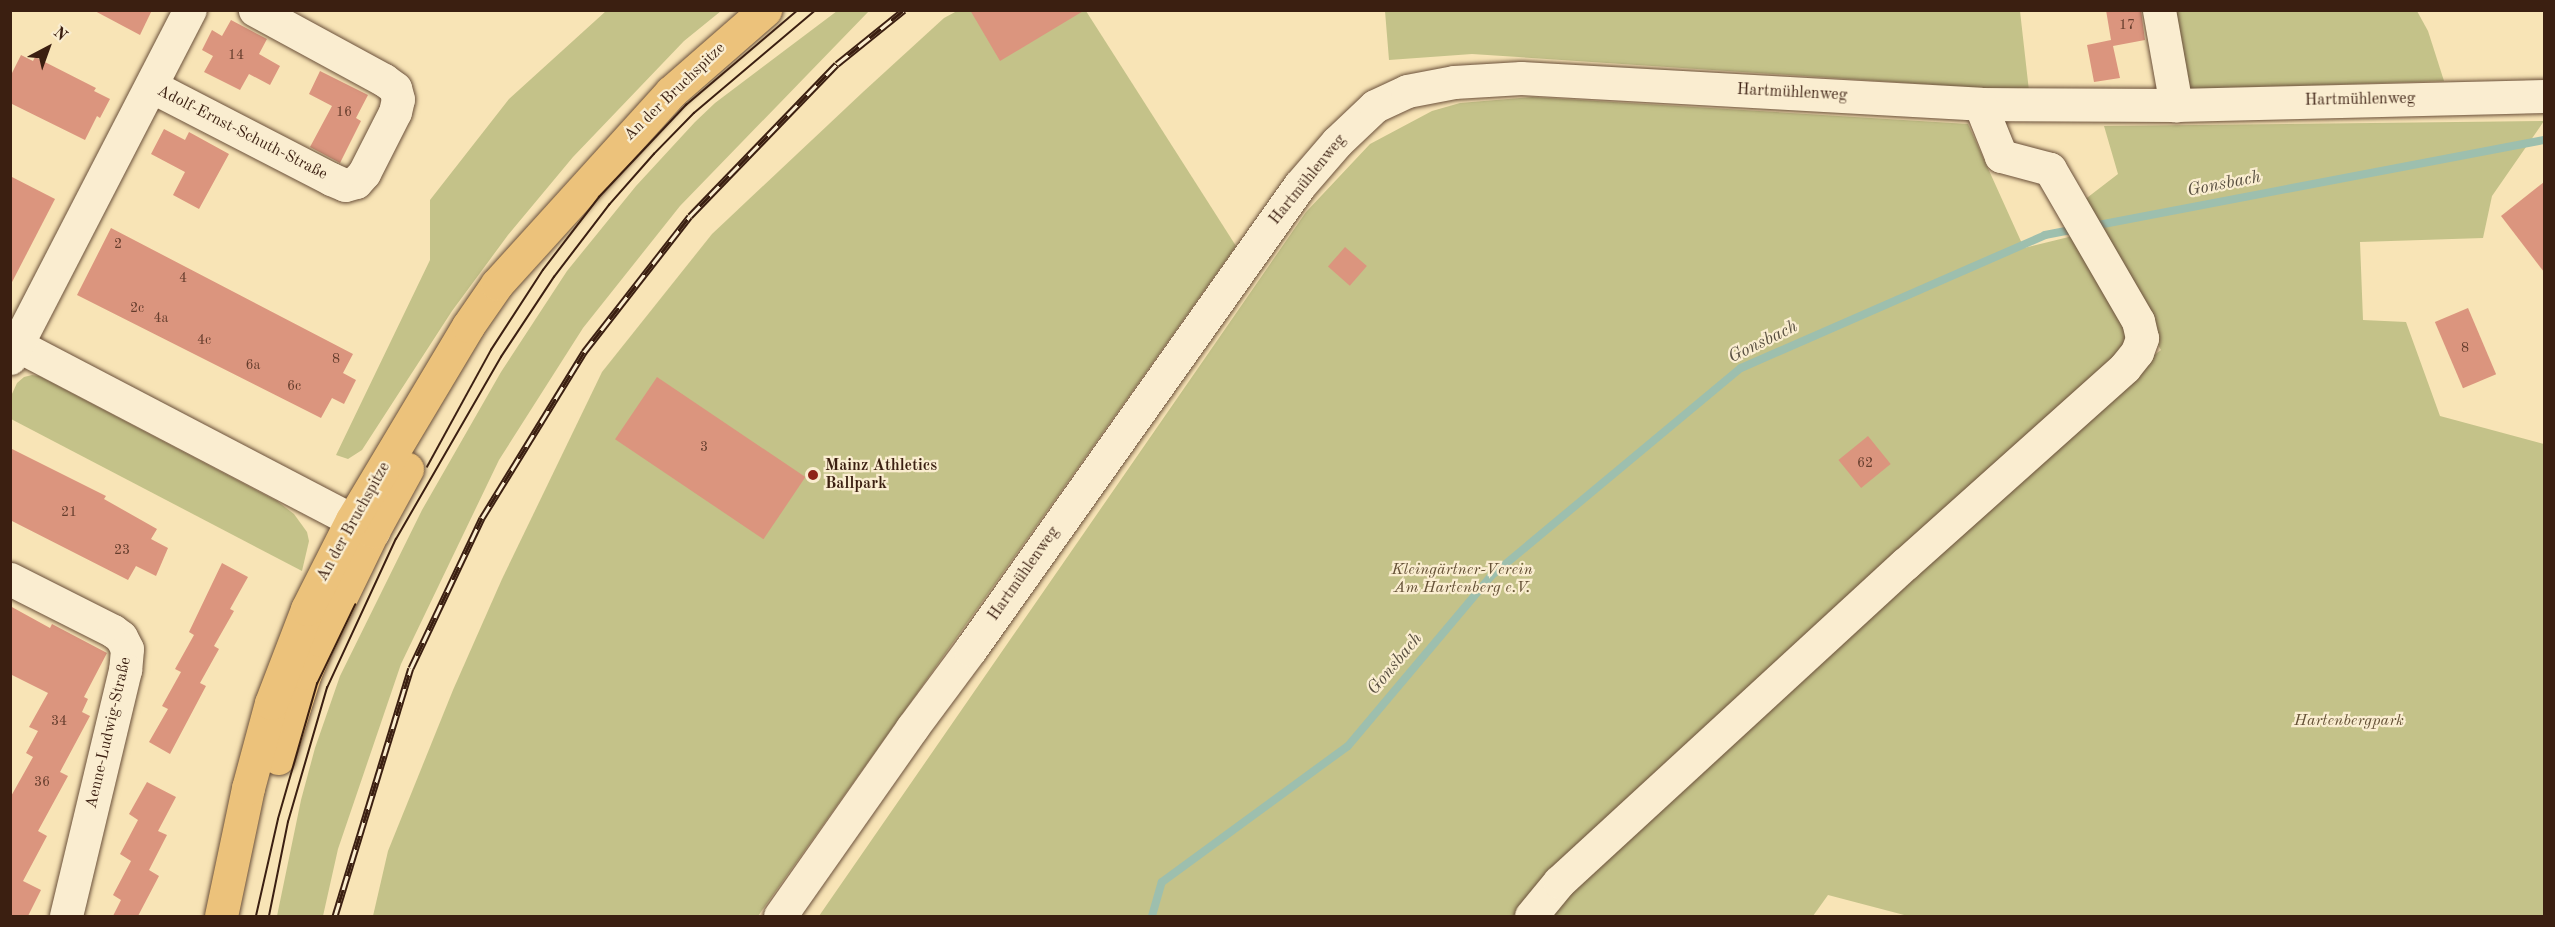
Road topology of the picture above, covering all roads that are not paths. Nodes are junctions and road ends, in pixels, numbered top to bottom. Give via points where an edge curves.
1 (190, 10) edge
2 (255, 10) edge
3 (765, 10) edge
4 (2159, 10) edge
5 (151, 86) junction
6 (2544, 96) edge
7 (1980, 104) junction
8 (2176, 105) junction
9 (14, 351) edge
10 (362, 526) junction
11 (10, 579) edge
12 (66, 916) edge
13 (221, 916) edge
14 (240, 916) edge
15 (780, 916) edge
16 (1531, 916) edge

1 - 5 street, Adolf-Ernst-Schuth-Straße
2 - 5 street, Adolf-Ernst-Schuth-Straße via 394,88 398,99 395,112 356,182 345,185 331,179
3 - 10 main road, An der Bruchspitze via 671,92 590,178
4 - 8 street
5 - 9 street, Adolf-Ernst-Schuth-Straße
6 - 8 street, Hartmühlenweg
7 - 8 street, Hartmühlenweg
7 - 15 street, Hartmühlenweg via 1521,78 1454,82 1407,91 1375,106 1299,186
7 - 16 street via 2001,156 2050,169 2138,321 2142,338 2137,352 1559,882
9 - 10 street
10 - 13 main road, An der Bruchspitze via 307,609 270,703
10 - 14 main road, An der Bruchspitze via 305,673 274,768
11 - 12 street, Aenne-Ludwig-Straße via 113,631 127,649

